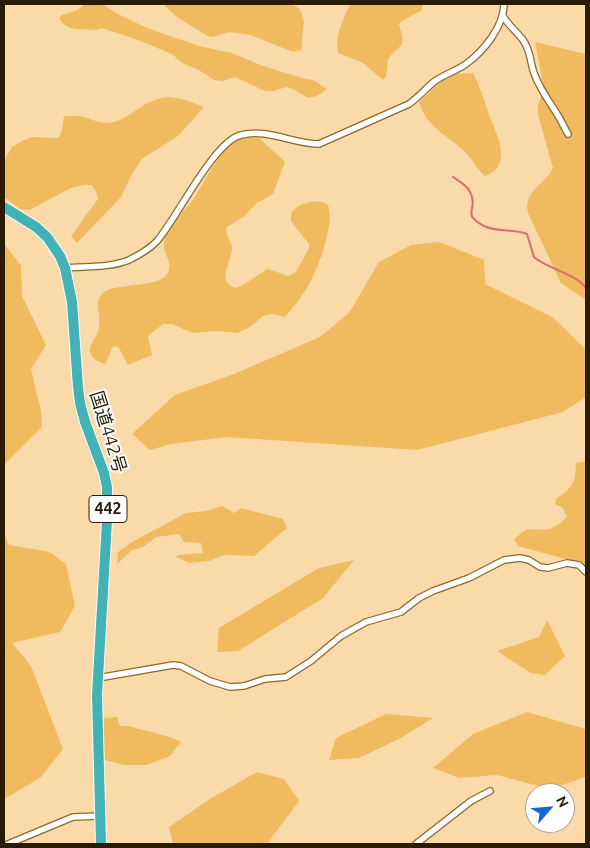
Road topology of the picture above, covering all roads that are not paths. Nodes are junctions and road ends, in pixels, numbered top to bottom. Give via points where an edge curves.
1 (504, 4) edge
2 (503, 16) junction
3 (568, 134) dead end
4 (4, 207) edge
5 (65, 268) junction
6 (586, 572) edge
7 (98, 678) junction
8 (490, 791) dead end
9 (99, 816) junction
10 (8, 844) edge
11 (101, 844) edge
12 (416, 844) edge

1 - 2 street
2 - 3 street via 523,40 545,98
2 - 5 street via 488,42 464,65 436,80 409,104 331,141 306,144 262,133 235,136 204,170 156,242 142,253 114,265
4 - 5 highway, 国道442号 / 442 via 42,232 55,247
5 - 7 highway, 国道442号 / 442 via 72,302 80,403 107,487
6 - 7 street via 579,565 567,563 548,568 520,558 504,560 419,598 401,612 366,622 341,636 286,677 230,687 173,666
7 - 9 highway, 国道442号 / 442
8 - 12 street via 471,801
9 - 10 street via 73,816
9 - 11 highway, 国道442号 / 442

